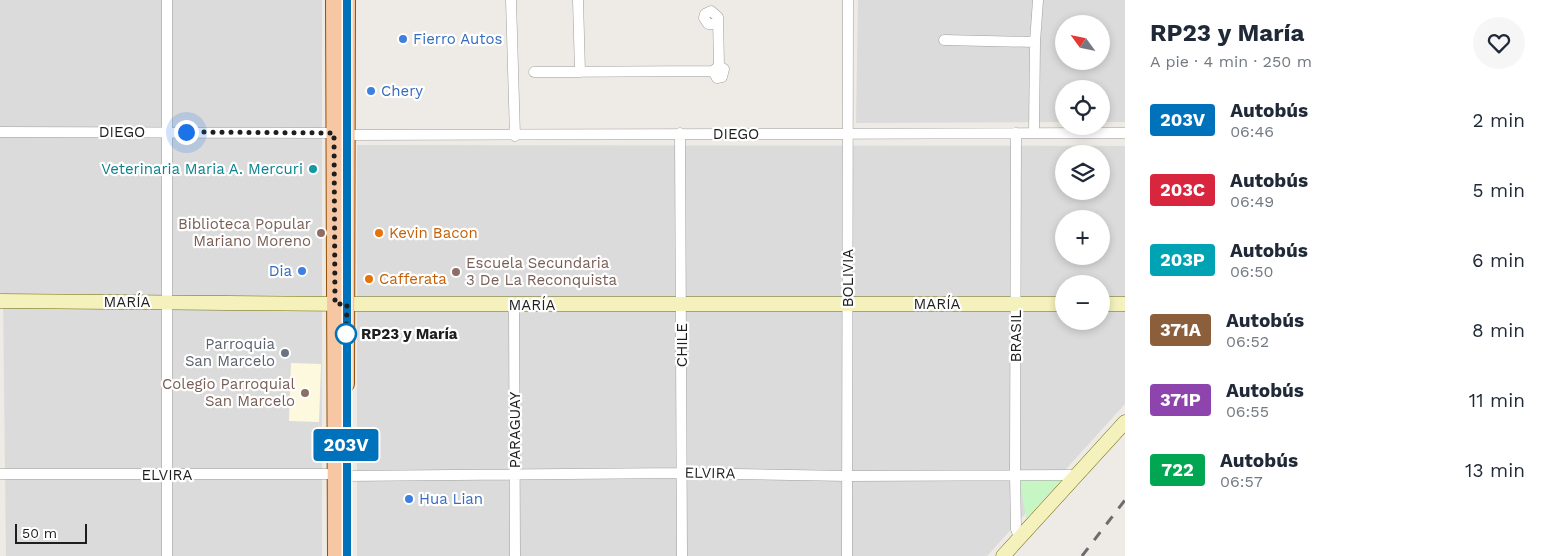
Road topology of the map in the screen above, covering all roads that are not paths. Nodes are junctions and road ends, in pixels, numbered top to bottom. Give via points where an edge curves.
1 (167, 0) edge
2 (334, 0) edge
3 (347, 0) edge
4 (511, 0) edge
5 (578, 0) edge
6 (848, 0) edge
7 (1038, 0) edge
8 (717, 24) dead end
9 (944, 40) dead end
10 (1035, 42) junction
11 (534, 72) dead end
12 (580, 72) junction
13 (0, 132) edge
14 (167, 132) junction
15 (680, 133) junction
16 (1034, 133) junction
17 (1125, 133) edge
18 (340, 134) junction
19 (848, 134) junction
20 (1016, 134) junction
21 (514, 136) junction
22 (0, 301) edge
23 (168, 302) junction
24 (341, 304) junction
25 (849, 304) junction
26 (1016, 304) junction
27 (1055, 304) edge
28 (1110, 304) edge
29 (1125, 304) edge
30 (514, 305) junction
31 (682, 305) junction
32 (1125, 422) edge
33 (681, 473) junction
34 (0, 474) edge
35 (515, 474) junction
36 (1015, 474) junction
37 (1075, 474) junction
38 (168, 475) junction
39 (340, 475) junction
40 (848, 476) junction
41 (1019, 538) junction
42 (167, 556) edge
43 (336, 556) edge
44 (346, 556) edge
45 (515, 556) edge
46 (682, 556) edge
47 (847, 556) edge
48 (1003, 556) edge

1 - 14 street
2 - 18 main road
3 - 18 main road
4 - 21 street
5 - 12 street
6 - 19 street, BOLIVIA
7 - 10 street
8 - 12 street via 716,68
9 - 10 street
10 - 16 street
11 - 12 street
13 - 14 street, DIEGO
14 - 18 street, DIEGO
14 - 23 street
15 - 19 street, DIEGO
15 - 21 street, DIEGO
15 - 31 street, CHILE
16 - 17 street, DIEGO
16 - 20 street, DIEGO
18 - 21 street, DIEGO
18 - 24 main road
19 - 20 street, DIEGO
19 - 25 street, BOLIVIA
20 - 26 street, BRASIL
22 - 23 street, MARÍA
23 - 24 street, MARÍA
23 - 38 street
24 - 30 street, MARÍA
24 - 39 main road
25 - 26 street, MARÍA
25 - 31 street, MARÍA
25 - 40 street, BOLIVIA
26 - 27 street, MARÍA
26 - 36 street, BRASIL
28 - 29 street
30 - 31 street, MARÍA
30 - 35 street, PARAGUAY
31 - 33 street, CHILE
32 - 37 street
33 - 35 street, ELVIRA
33 - 40 street, ELVIRA
33 - 46 street, CHILE
34 - 38 street, ELVIRA
35 - 39 street, ELVIRA
35 - 45 street, PARAGUAY
36 - 37 street, ELVIRA
36 - 40 street, ELVIRA
36 - 41 street, BRASIL
37 - 41 street
38 - 39 street, ELVIRA
38 - 42 street
39 - 43 main road
39 - 44 main road
40 - 47 street, BOLIVIA
41 - 48 street

